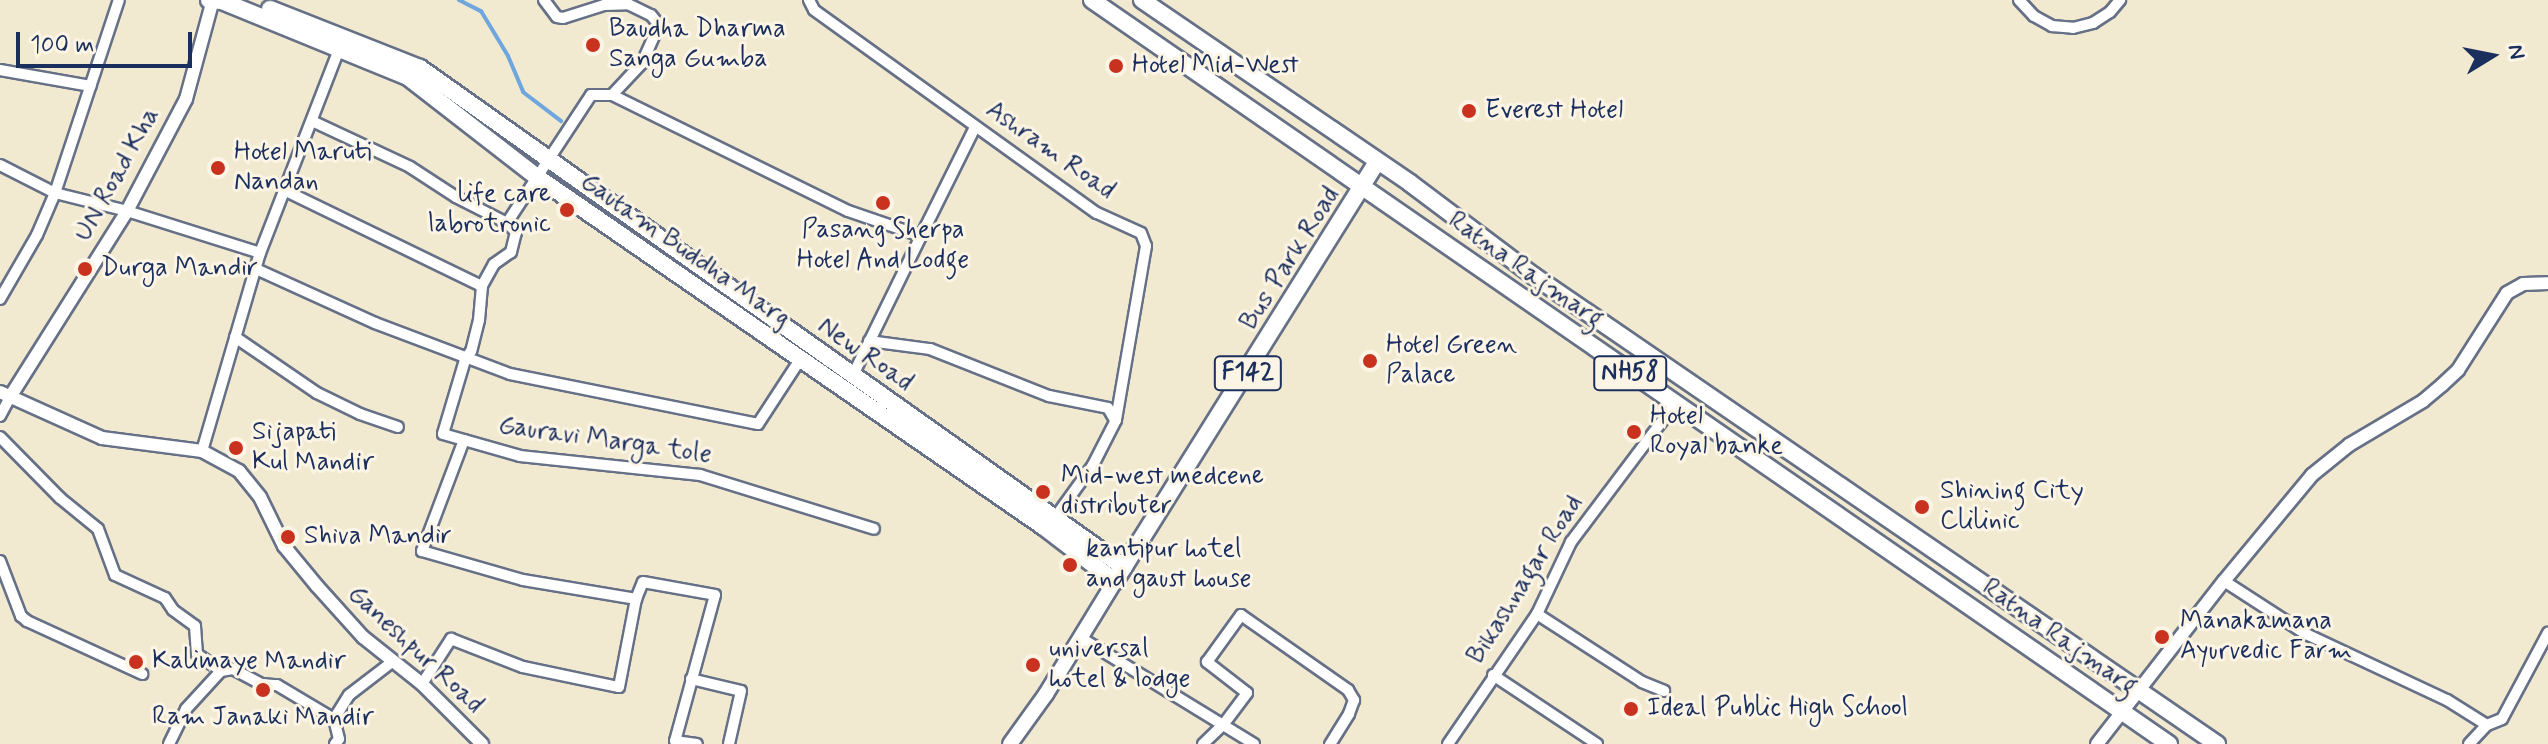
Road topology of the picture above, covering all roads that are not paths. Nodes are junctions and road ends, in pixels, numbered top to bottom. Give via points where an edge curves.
1 (119, 0) edge
2 (246, 0) edge
3 (544, 0) edge
4 (809, 0) edge
5 (1092, 0) edge
6 (1142, 0) edge
7 (2019, 0) edge
8 (2120, 0) edge
9 (216, 1) edge
10 (342, 41) junction
11 (0, 70) edge
12 (91, 86) junction
13 (612, 95) junction
14 (312, 121) junction
15 (975, 127) junction
16 (548, 158) junction
17 (1377, 161) junction
18 (0, 165) edge
19 (537, 177) junction
20 (1363, 188) junction
21 (286, 191) junction
22 (55, 193) junction
23 (127, 211) junction
24 (507, 223) junction
25 (921, 236) junction
26 (260, 253) junction
27 (256, 269) junction
28 (2548, 283) edge
29 (482, 286) junction
30 (0, 299) edge
31 (235, 337) junction
32 (869, 341) junction
33 (465, 360) junction
34 (799, 361) junction
35 (853, 375) junction
36 (5, 395) edge
37 (1675, 404) junction
38 (0, 416) edge
39 (1116, 420) junction
40 (398, 427) dead end
41 (1760, 430) junction
42 (0, 437) edge
43 (464, 440) junction
44 (202, 451) junction
45 (1748, 452) junction
46 (1054, 519) junction
47 (874, 529) dead end
48 (0, 561) edge
49 (1120, 574) junction
50 (2224, 581) junction
51 (636, 599) junction
52 (1537, 614) junction
53 (2548, 633) edge
54 (1081, 638) junction
55 (392, 662) junction
56 (221, 671) junction
57 (142, 674) dead end
58 (1493, 675) junction
59 (691, 679) junction
60 (422, 684) junction
61 (1664, 691) dead end
62 (2141, 692) junction
63 (2125, 712) junction
64 (334, 719) junction
65 (1223, 725) junction
66 (2487, 725) junction
67 (169, 744) edge
68 (335, 744) edge
69 (482, 744) edge
70 (697, 744) edge
71 (729, 744) edge
72 (1010, 744) edge
73 (1203, 744) edge
74 (1254, 744) edge
75 (1330, 744) edge
76 (1448, 744) edge
77 (1597, 744) edge
78 (2097, 744) edge
79 (2169, 744) edge
80 (2217, 744) edge
81 (2469, 744) edge

1 - 12 street
2 - 10 main road, New Road
3 - 13 street via 563,18 604,5 628,4 659,25 642,63
4 - 15 street, Ashram Road via 814,10
5 - 20 main road, Ratna Rajmarg / NH58
6 - 17 main road, Ratna Rajmarg / NH58
7 - 8 street via 2052,26 2073,28 2093,23
9 - 10 main road, Gautam Buddha Marg
9 - 23 street, UN Road Kha via 186,99
10 - 14 street
10 - 16 main road, New Road via 420,68
10 - 19 main road, Gautam Buddha Marg via 408,77
11 - 12 street
12 - 22 street
13 - 16 street via 591,95
13 - 25 street via 848,211
14 - 21 street
14 - 24 street via 410,167
15 - 25 street
15 - 39 street, Ashram Road via 1097,213 1141,233 1146,246
16 - 19 street
16 - 35 main road, New Road
17 - 20 main road, Bus Park Road / F142
17 - 41 main road, Ratna Rajmarg / NH58
18 - 22 street
19 - 24 street
19 - 34 main road, Gautam Buddha Marg
20 - 37 main road, Ratna Rajmarg / NH58
20 - 49 main road, Bus Park Road / F142
21 - 26 street
21 - 29 street
22 - 23 street
22 - 30 street
23 - 26 street
23 - 36 street, UN Road Kha
24 - 29 street via 516,232 511,252 494,264
25 - 32 street
26 - 27 street
27 - 31 street
27 - 33 street
28 - 50 street via 2523,284 2507,293 2458,370 2423,401 2326,461
29 - 33 street, Gauravi Marga tole via 479,320
31 - 40 street via 317,393
31 - 44 street
32 - 35 street
32 - 39 street via 949,355 1049,396 1108,408
33 - 34 street via 510,374 758,424
33 - 43 street, Gauravi Marga tole via 443,434
34 - 49 main road, Gautam Buddha Marg
35 - 46 main road, New Road
36 - 38 street
36 - 44 street, Ganeshpur Road via 102,438
37 - 45 main road, Ratna Rajmarg / NH58
37 - 52 street, Bikashnagar Road via 1571,542
39 - 46 street, Ashram Road via 1093,465
41 - 45 main road
41 - 62 main road, Ratna Rajmarg / NH58
42 - 56 street via 98,529 115,575 165,598 195,626 197,654
43 - 47 street, Gauravi Marga tole via 520,456 700,475
43 - 51 street via 422,551 523,580
44 - 55 street, Ganeshpur Road via 239,471 260,497 284,546 363,637
45 - 63 main road, Ratna Rajmarg / NH58
46 - 49 main road, New Road
48 - 57 street via 21,616 36,628
49 - 54 main road, Bus Park Road
50 - 62 street
50 - 66 street via 2306,634 2447,700
51 - 59 street via 643,582 715,595
51 - 60 street via 619,687 523,667 451,639
52 - 58 street, Bikashnagar Road
52 - 61 street
53 - 66 street via 2502,719
54 - 65 street
54 - 72 main road, Bus Park Road
55 - 60 street, Ganeshpur Road
55 - 64 street via 349,695
56 - 64 street via 233,669 261,684 277,685
56 - 67 street via 186,709
58 - 76 street, Bikashnagar Road
58 - 77 street
59 - 70 street via 675,741
59 - 71 street via 741,691
60 - 69 street, Ganeshpur Road
62 - 63 street
62 - 80 main road, Ratna Rajmarg / NH58
63 - 78 street
63 - 79 main road, Ratna Rajmarg / NH58
64 - 68 street via 339,739
65 - 73 street
65 - 74 street
65 - 75 street via 1247,693 1207,662 1241,615 1348,690 1354,700
66 - 81 street

